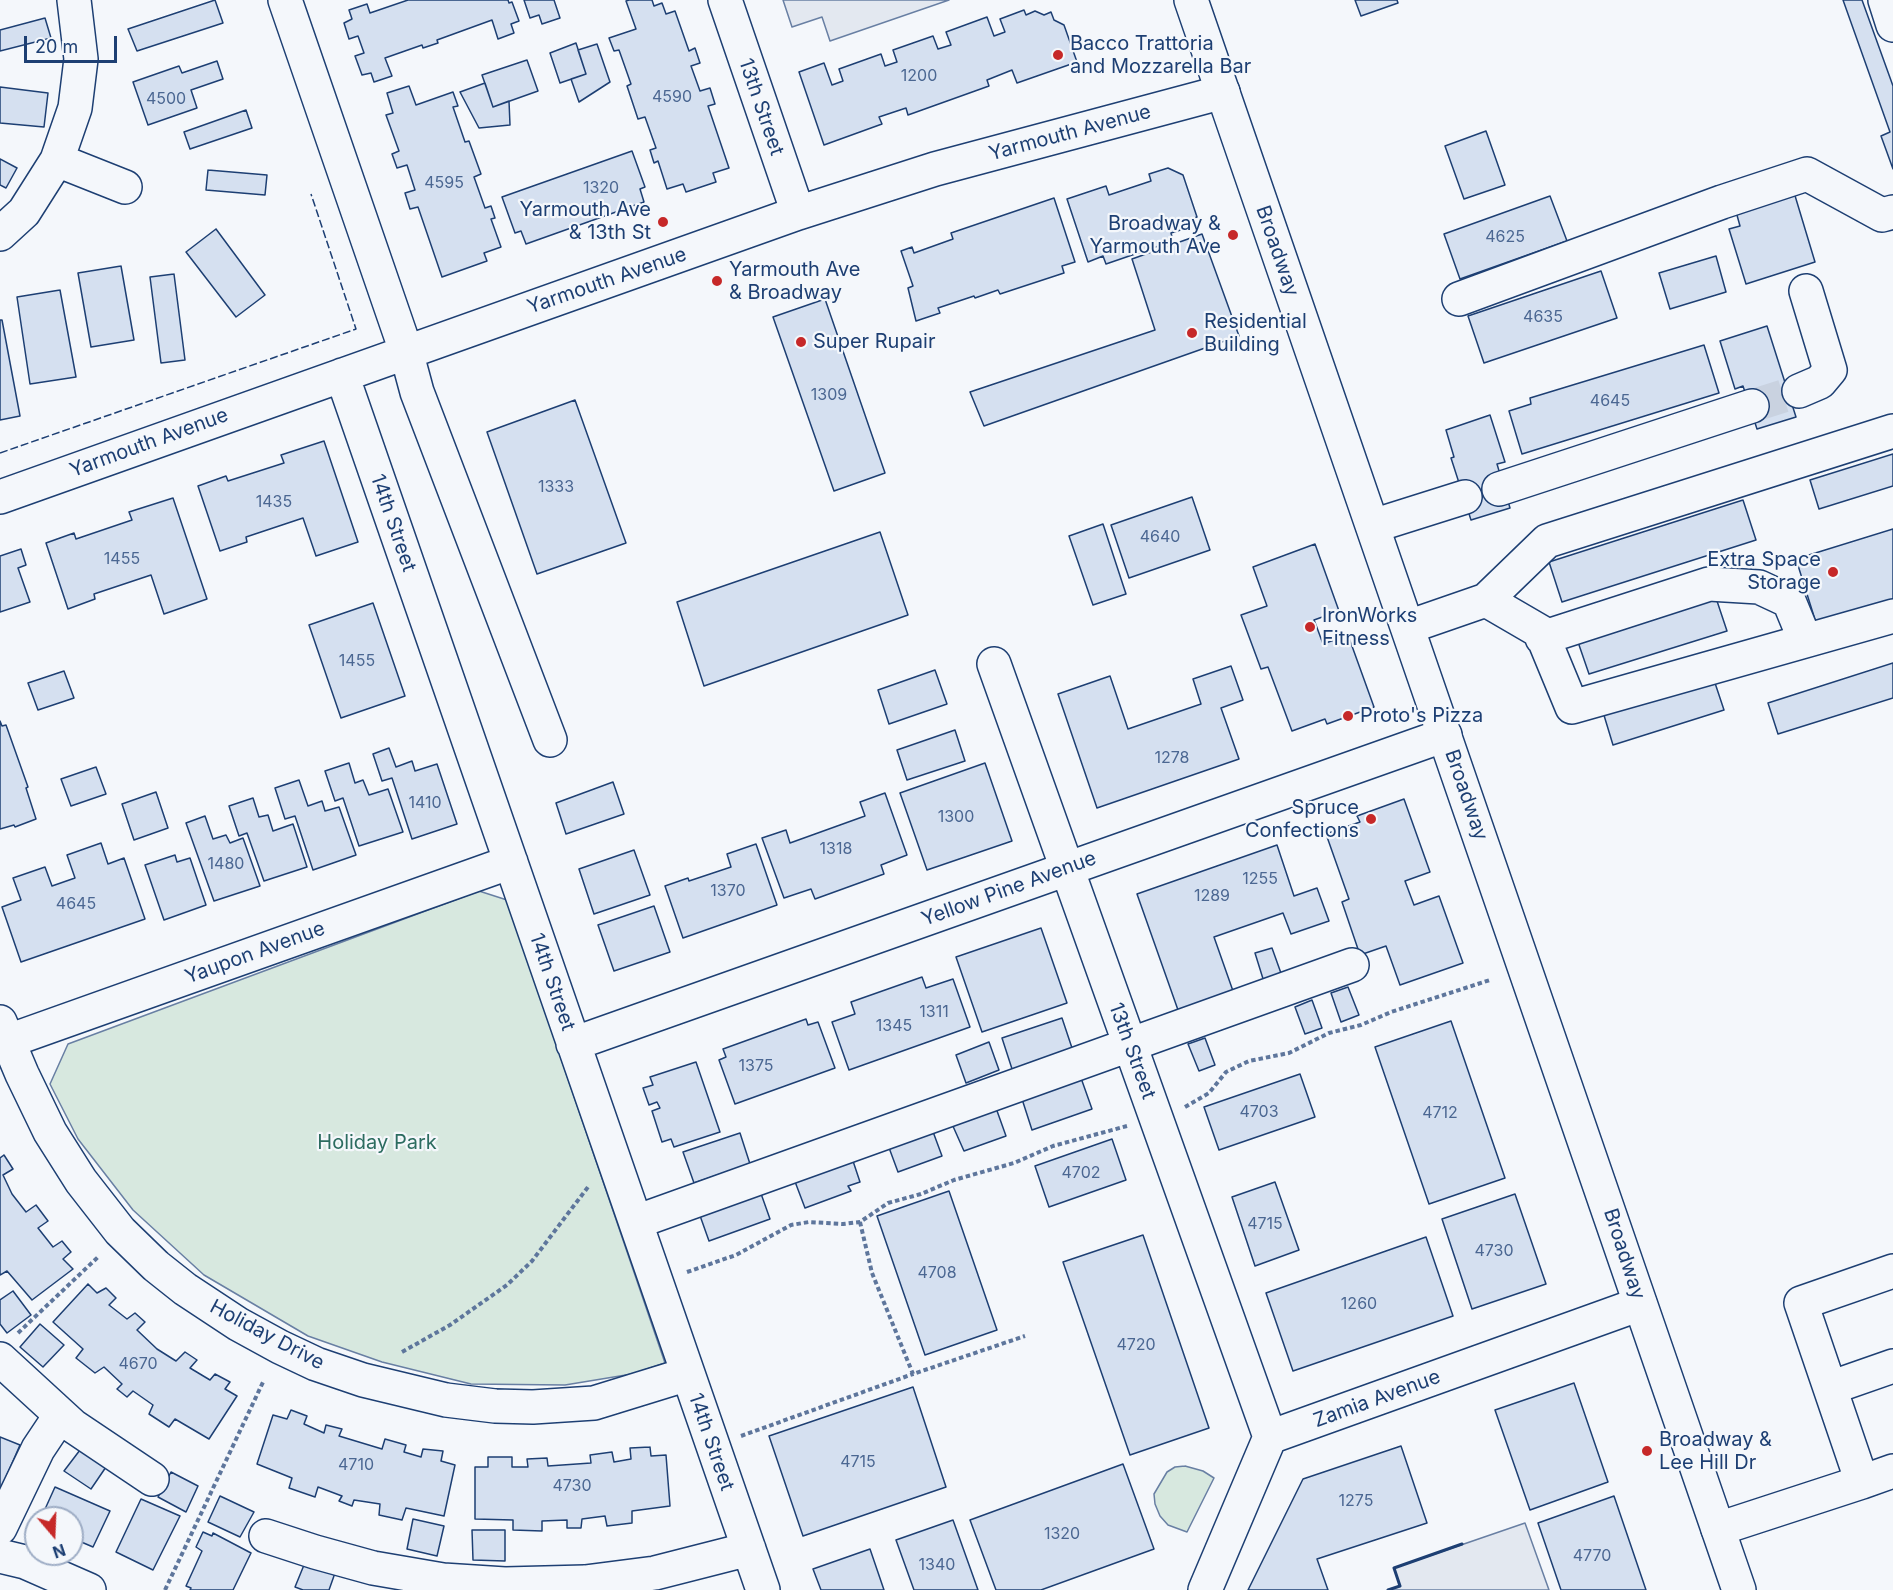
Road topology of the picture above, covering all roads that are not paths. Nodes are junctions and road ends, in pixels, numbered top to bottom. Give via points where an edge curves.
1 (74, 0) edge
2 (285, 0) edge
3 (725, 0) edge
4 (1191, 0) edge
5 (1885, 0) edge
6 (1893, 25) edge
7 (1223, 92) junction
8 (57, 160) junction
9 (125, 187) dead end
10 (1893, 212) edge
11 (798, 213) junction
12 (0, 234) edge
13 (1806, 291) dead end
14 (1459, 299) dead end
15 (406, 351) junction
16 (342, 375) junction
17 (1799, 391) tunnel mouth
18 (1752, 406) tunnel mouth
19 (1893, 431) edge
20 (1499, 489) dead end
21 (0, 497) edge
22 (1465, 497) dead end
23 (1373, 526) junction
24 (1486, 600) junction
25 (1893, 616) edge
26 (1408, 627) junction
27 (1542, 638) junction
28 (1805, 640) junction
29 (994, 664) dead end
30 (1445, 735) junction
31 (550, 740) dead end
32 (511, 862) junction
33 (1067, 869) junction
34 (1352, 965) dead end
35 (3, 1036) edge
36 (1130, 1043) junction
37 (573, 1044) junction
38 (636, 1222) junction
39 (1893, 1271) edge
40 (1640, 1304) junction
41 (5, 1350) edge
42 (1893, 1366) edge
43 (688, 1374) junction
44 (1830, 1388) junction
45 (60, 1416) junction
46 (1270, 1437) junction
47 (1893, 1470) edge
48 (152, 1479) dead end
49 (1862, 1482) junction
50 (0, 1528) edge
51 (1718, 1529) junction
52 (266, 1536) dead end
53 (748, 1549) junction
54 (0, 1556) edge
55 (369, 1579) edge
56 (88, 1590) edge
57 (763, 1590) edge
58 (1205, 1590) edge
59 (1739, 1590) edge

1 - 8 street via 81,59 75,108
2 - 15 street
3 - 11 street, 13th Street
4 - 7 street, Broadway
5 - 6 street
7 - 11 street, Yarmouth Avenue via 935,169
7 - 23 street, Broadway
8 - 9 street
8 - 12 street via 24,212
10 - 14 street via 1882,215 1807,174
11 - 15 street, Yarmouth Avenue
13 - 17 street via 1830,370 1820,382
15 - 16 street, Yarmouth Avenue
15 - 31 street via 438,449
16 - 21 street, Yarmouth Avenue
16 - 32 street, 14th Street
18 - 20 street
19 - 24 street via 1547,541
22 - 23 street
23 - 26 street, Broadway
24 - 26 street
24 - 27 street via 1541,632
25 - 28 street
26 - 30 street, Broadway
27 - 28 street via 1709,584 1759,587 1789,601
27 - 28 street via 1572,707
29 - 33 street, 13th Street
30 - 33 street, Yellow Pine Avenue
30 - 40 street, Broadway
32 - 35 street, Yaupon Avenue
32 - 37 street, 14th Street
33 - 36 street, 13th Street
33 - 37 street, Yellow Pine Avenue
34 - 36 street
35 - 43 street, Holiday Drive via 59,1148 120,1231 184,1289 280,1347 363,1380 446,1400 495,1406 594,1403
36 - 38 street
36 - 46 street, 13th Street
37 - 38 street, 14th Street
38 - 43 street, 14th Street
39 - 44 street via 1801,1303
40 - 46 street, Zamia Avenue
40 - 51 street, Broadway
41 - 45 street
42 - 44 street
43 - 53 street, 14th Street
44 - 49 street
45 - 48 street
45 - 50 street via 38,1449
46 - 58 street
47 - 49 street
49 - 51 street
51 - 59 street, Broadway
52 - 55 street via 315,1552
53 - 55 street via 655,1573 585,1582
53 - 57 street, 14th Street
54 - 56 street via 25,1562

